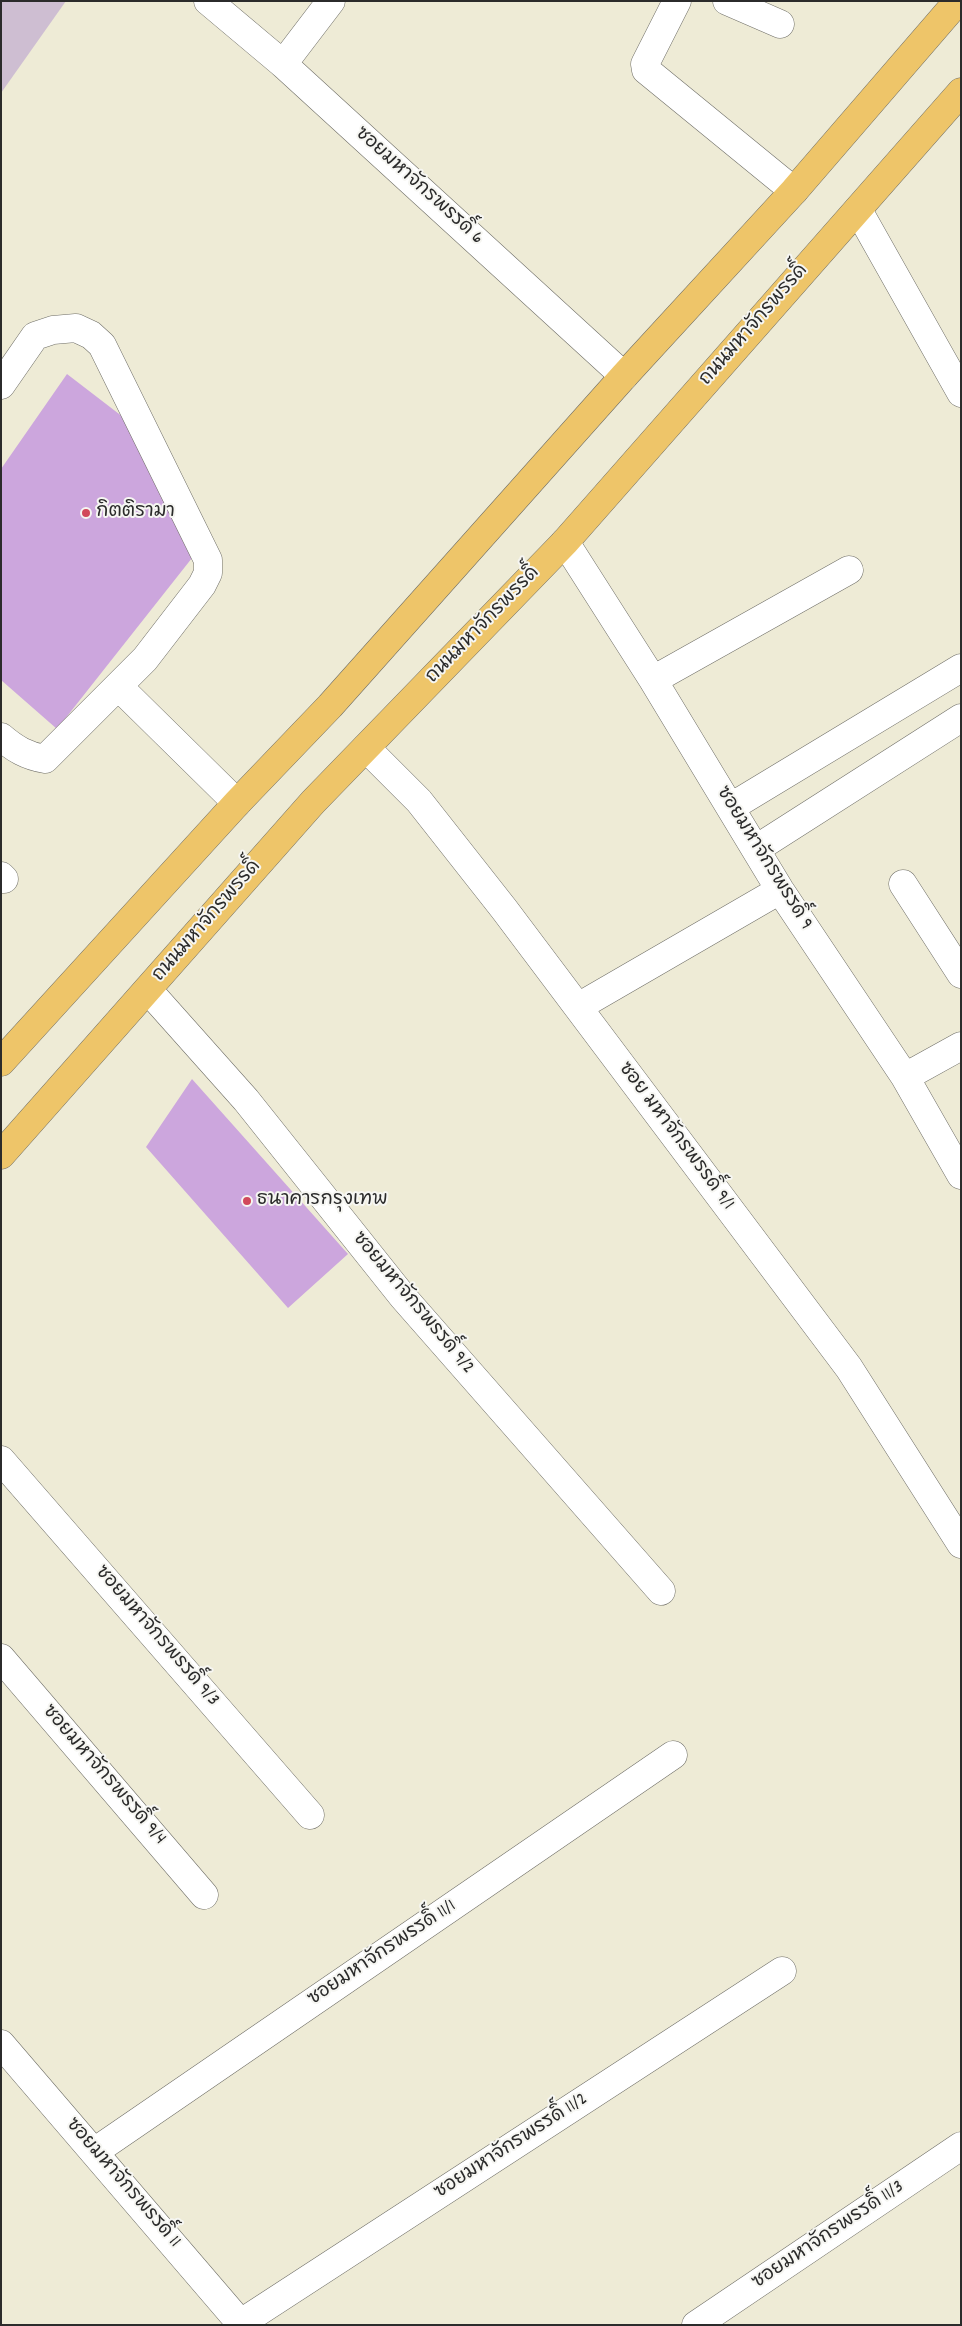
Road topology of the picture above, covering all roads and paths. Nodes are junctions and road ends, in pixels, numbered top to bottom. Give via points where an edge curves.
1 (208, 1) edge
2 (331, 1) edge
3 (677, 1) edge
4 (727, 1) edge
5 (958, 1) edge
6 (780, 24) dead end
7 (283, 64) junction
8 (961, 92) edge
9 (794, 191) junction
10 (858, 210) junction
11 (624, 376) junction
12 (1, 385) edge
13 (961, 394) edge
14 (565, 542) junction
15 (849, 570) dead end
16 (961, 668) edge
17 (653, 680) junction
18 (118, 686) junction
19 (961, 718) edge
20 (1, 737) edge
21 (366, 748) junction
22 (237, 803) junction
23 (731, 807) junction
24 (756, 849) junction
25 (903, 884) dead end
26 (780, 890) junction
27 (961, 974) edge
28 (148, 990) junction
29 (578, 1007) junction
30 (961, 1046) edge
31 (1, 1062) edge
32 (905, 1077) junction
33 (1, 1155) edge
34 (961, 1175) edge
35 (1, 1460) edge
36 (961, 1544) edge
37 (661, 1591) dead end
38 (1, 1658) edge
39 (673, 1756) dead end
40 (310, 1815) dead end
41 (204, 1895) dead end
42 (782, 1971) dead end
43 (1, 2044) edge
44 (961, 2146) edge
45 (94, 2152) junction
46 (242, 2324) edge
47 (696, 2325) edge

1 - 7 street, ซอยมหาจักรพรรดิ์ 6
2 - 7 street
3 - 9 street via 646,70
4 - 6 street
5 - 9 main road
7 - 11 street, ซอยมหาจักรพรรดิ์ 6
8 - 10 main road, ถนนมหาจักรพรรดิ์
9 - 11 main road
10 - 13 street
10 - 14 main road, ถนนมหาจักรพรรดิ์
11 - 22 main road via 330,706
12 - 18 street via 35,336 76,328 91,334 102,345 208,560 208,573 202,585 145,659
14 - 17 street, ซอยมหาจักรพรรดิ์ 9
14 - 21 main road, ถนนมหาจักรพรรดิ์
15 - 17 street
16 - 23 street
17 - 23 street, ซอยมหาจักรพรรดิ์ 9
18 - 20 street via 45,759 14,749
18 - 22 street
19 - 24 street
21 - 28 main road, ถนนมหาจักรพรรดิ์ via 313,802
21 - 29 street, ซอย มหาจักรพรรดิ์ 9/1 via 419,801
22 - 31 main road
23 - 24 street, ซอยมหาจักรพรรดิ์ 9
24 - 26 street, ซอยมหาจักรพรรดิ์ 9
25 - 27 street
26 - 29 street
26 - 32 street, ซอยมหาจักรพรรดิ์ 9
28 - 33 main road, ถนนมหาจักรพรรดิ์
28 - 37 street, ซอยมหาจักรพรรดิ์ 9/2 via 246,1100 403,1297
29 - 36 street, ซอย มหาจักรพรรดิ์ 9/1 via 849,1368
30 - 32 street
32 - 34 street, ซอยมหาจักรพรรดิ์ 9
35 - 40 street, ซอยมหาจักรพรรดิ์ 9/3
38 - 41 street, ซอยมหาจักรพรรดิ์ 9/4
39 - 45 street, ซอยมหาจักรพรรดิ์ 11/1
42 - 46 street, ซอยมหาจักรพรรดิ์ 11/2
43 - 45 street, ซอยมหาจักรพรรดิ์ 11
44 - 47 street, ซอยมหาจักรพรรดิ์ 11/3
45 - 46 street, ซอยมหาจักรพรรดิ์ 11

